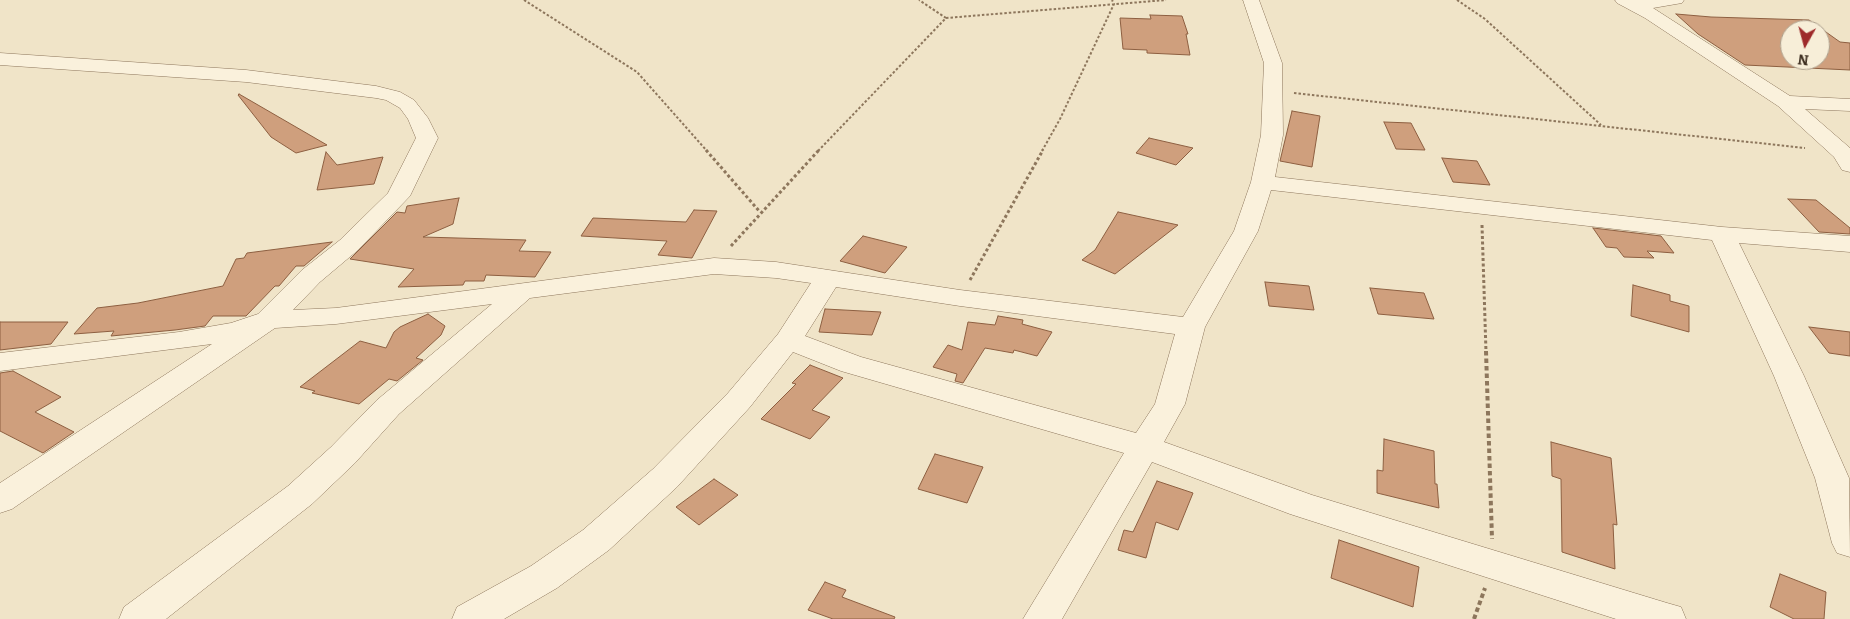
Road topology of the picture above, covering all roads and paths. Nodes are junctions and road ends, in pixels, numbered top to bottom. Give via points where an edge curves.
1 (524, 0) edge
2 (919, 0) edge
3 (1112, 0) edge
4 (1166, 0) edge
5 (1251, 0) edge
6 (1457, 0) edge
7 (1676, 0) edge
8 (1630, 3) edge
9 (1114, 4) junction
10 (946, 18) junction
11 (0, 59) edge
12 (1274, 90) junction
13 (1785, 102) junction
14 (1850, 105) edge
15 (1601, 125) junction
16 (1846, 159) edge
17 (1262, 182) junction
18 (1481, 207) junction
19 (760, 212) junction
20 (1722, 234) junction
21 (1850, 244) edge
22 (714, 266) junction
23 (828, 278) junction
24 (524, 290) junction
25 (960, 298) junction
26 (268, 320) junction
27 (1191, 327) junction
28 (788, 340) junction
29 (0, 362) edge
30 (1145, 447) junction
31 (0, 500) edge
32 (1850, 543) edge
33 (1493, 564) junction
34 (138, 619) edge
35 (471, 619) edge
36 (1042, 619) edge
37 (1474, 619) edge
38 (1667, 619) edge

1 - 19 path via 637,72
2 - 10 path
3 - 9 path
4 - 9 path
5 - 12 street via 1273,63
6 - 15 path via 1485,19
7 - 8 street
8 - 13 street
9 - 10 path
9 - 25 path via 1060,119
10 - 19 path
11 - 26 street via 246,76 376,92 407,104 418,118 426,138 398,196
12 - 15 path
12 - 17 street via 1272,135
13 - 14 street
13 - 16 street
15 - 16 path
17 - 18 street
17 - 27 street via 1246,231
18 - 20 street
18 - 33 path
19 - 22 path
20 - 21 street
20 - 32 street via 1789,376 1832,478
22 - 23 street via 776,270
22 - 24 street
23 - 25 street
23 - 28 street
24 - 26 street via 336,316
24 - 34 street via 388,407 300,495
25 - 27 street
26 - 29 street via 236,331 179,341
26 - 31 street
27 - 30 street via 1170,404
28 - 30 street via 851,364
28 - 35 street via 740,400 665,478 596,540 544,577
30 - 33 street via 1302,505
30 - 36 street
33 - 37 path
33 - 38 street

